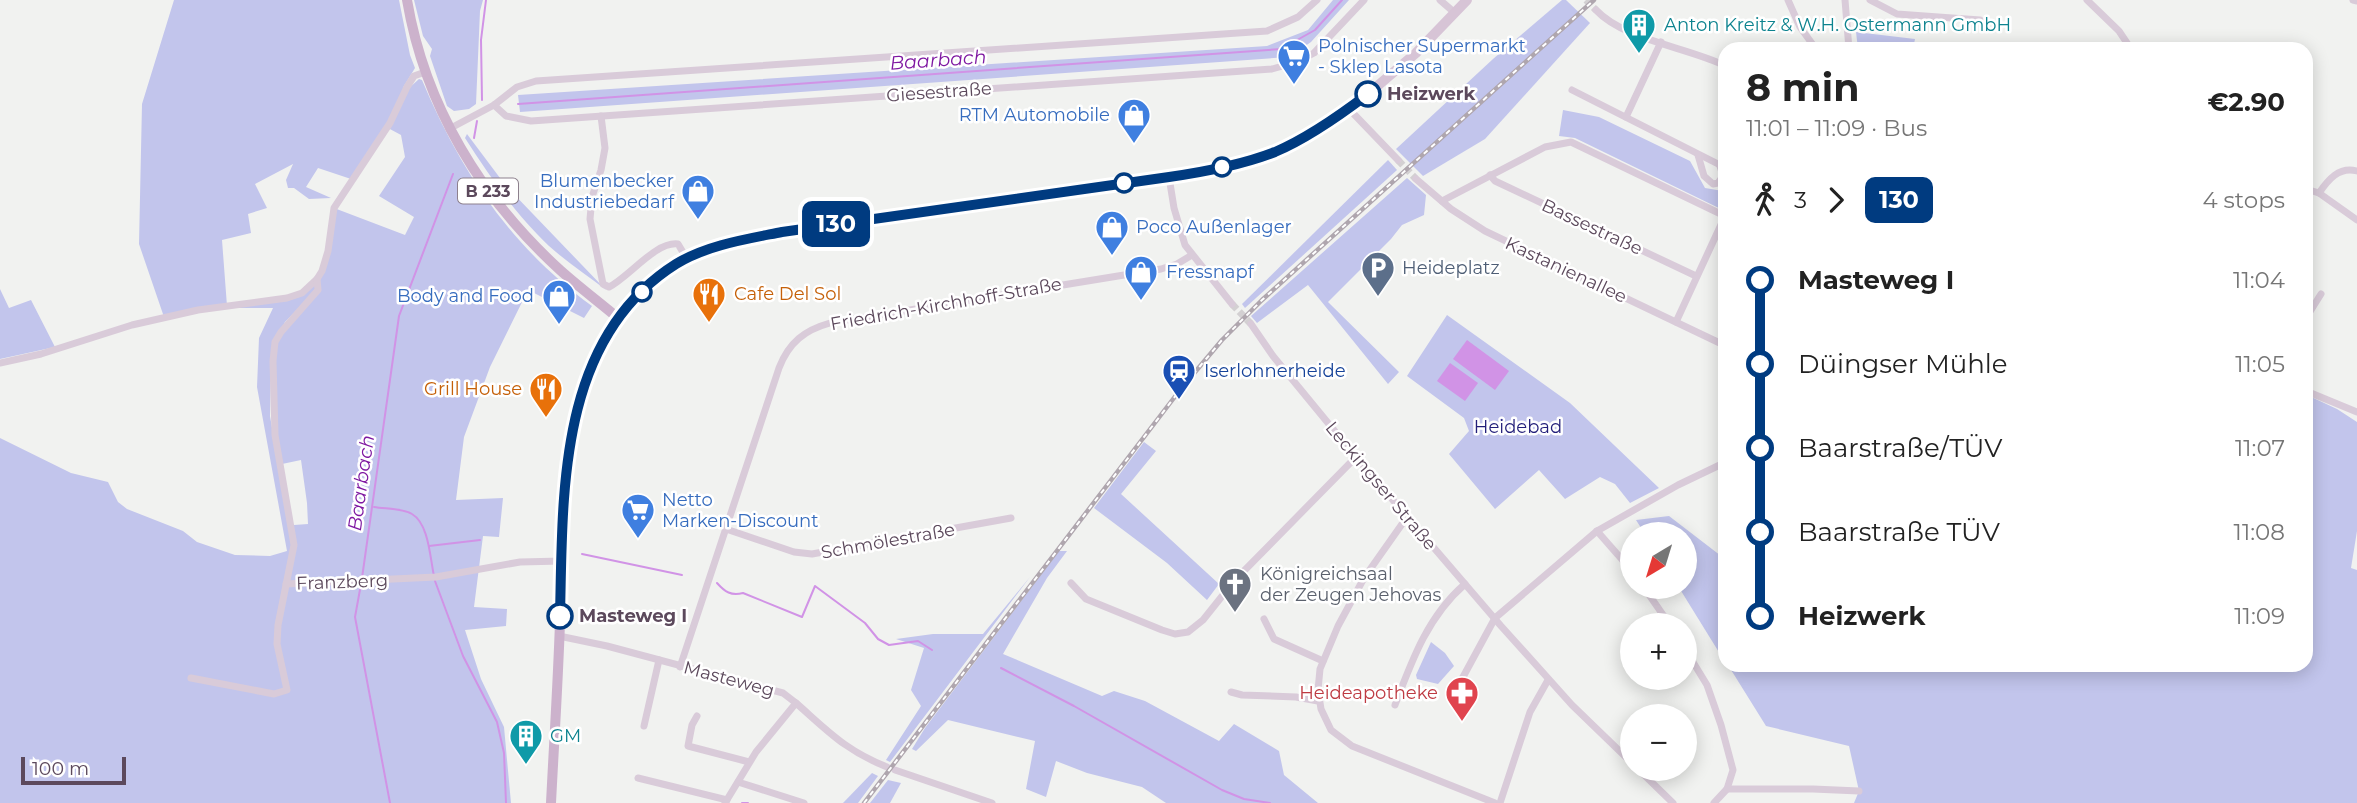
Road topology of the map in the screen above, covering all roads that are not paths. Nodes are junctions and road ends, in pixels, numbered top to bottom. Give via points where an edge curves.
1 (407, 0) edge
2 (1317, 0) edge
3 (1364, 0) edge
4 (1440, 0) edge
5 (1467, 0) edge
6 (1788, 0) edge
7 (1845, 0) edge
8 (1870, 0) edge
9 (2087, 0) edge
10 (1596, 10) tunnel mouth
11 (1455, 13) junction
12 (1980, 20) dead end
13 (1661, 42) junction
14 (1811, 42) edge
15 (1848, 42) edge
16 (2126, 42) edge
17 (1718, 63) edge
18 (425, 72) junction
19 (1572, 90) dead end
20 (494, 105) junction
21 (1349, 109) junction
22 (601, 116) junction
23 (1626, 117) junction
24 (449, 129) junction
25 (1698, 155) junction
26 (1398, 160) tunnel mouth
27 (1718, 164) edge
28 (2357, 172) edge
29 (1490, 175) junction
30 (1169, 177) junction
31 (1416, 179) tunnel mouth
32 (1718, 183) edge
33 (2313, 191) edge
34 (2319, 193) junction
35 (1442, 201) junction
36 (1718, 213) edge
37 (2357, 220) edge
38 (1718, 230) edge
39 (1192, 255) junction
40 (687, 259) junction
41 (1696, 276) junction
42 (317, 279) junction
43 (2321, 294) dead end
44 (1232, 304) tunnel mouth
45 (2313, 307) edge
46 (618, 318) junction
47 (1676, 322) junction
48 (1251, 324) tunnel mouth
49 (1718, 342) edge
50 (0, 363) edge
51 (2313, 394) edge
52 (2357, 412) edge
53 (1356, 457) junction
54 (1718, 466) edge
55 (1407, 517) junction
56 (1011, 518) dead end
57 (726, 529) junction
58 (1597, 531) junction
59 (1620, 557) edge
60 (562, 561) junction
61 (1071, 583) dead end
62 (286, 584) junction
63 (1465, 584) junction
64 (1495, 618) junction
65 (1264, 619) dead end
66 (559, 636) junction
67 (659, 660) junction
68 (1323, 661) junction
69 (680, 667) junction
70 (1697, 669) edge
71 (191, 678) dead end
72 (1548, 680) junction
73 (1454, 688) dead end
74 (1231, 692) dead end
75 (1318, 701) junction
76 (796, 703) junction
77 (1395, 705) dead end
78 (697, 716) dead end
79 (644, 726) dead end
80 (1620, 751) edge
81 (749, 762) junction
82 (638, 778) dead end
83 (1650, 781) edge
84 (738, 782) junction
85 (1727, 789) junction
86 (1859, 791) dead end
87 (965, 799) edge
88 (726, 802) edge
89 (551, 803) edge
90 (804, 803) edge
91 (992, 803) edge
92 (1497, 803) edge
93 (1673, 803) edge
94 (1714, 803) edge

1 - 18 main road, B 233
2 - 20 street via 1297,18 1267,31 536,81 517,87
3 - 22 street, Giesestraße via 1314,53 1272,69
4 - 11 street
5 - 11 main road
6 - 14 street
7 - 15 street
8 - 12 street via 1897,14
9 - 16 street
10 - 13 street via 1611,24
11 - 21 main road via 1401,67
13 - 17 street
13 - 23 street
18 - 24 main road, B 233
18 - 42 street via 414,76 390,123 334,208 328,251
19 - 23 street
20 - 22 street, Giesestraße via 506,116 531,121
20 - 24 street
21 - 26 street
21 - 30 main road via 1275,152
22 - 40 street via 605,148 590,219 603,284 621,280 667,244 678,244
23 - 25 street
24 - 46 main road, B 233 via 516,225
25 - 27 street
25 - 32 street via 1704,176
28 - 34 street via 2341,171
29 - 35 street
29 - 36 street via 1545,147 1571,142
29 - 41 street, Bassestraße
30 - 39 street via 1180,234
30 - 40 main road via 782,232
31 - 35 street, Kastanienallee
33 - 34 street
34 - 37 street
35 - 47 street, Kastanienallee via 1485,231
38 - 41 street
39 - 44 street
39 - 57 street, Friedrich-Kirchhoff-Straße via 1161,269 914,308 807,331 788,349 779,368
40 - 46 main road via 655,279
41 - 47 street
42 - 50 street via 302,293 286,299 198,310
42 - 62 street via 318,290 275,342 273,361 275,435 294,545
43 - 45 street
46 - 60 main road via 590,366 575,417
47 - 49 street, Kastanienallee
48 - 53 street, Leckingser Straße
51 - 52 street
53 - 55 street, Leckingser Straße
53 - 61 street via 1188,632 1162,630 1086,599
54 - 58 street
55 - 63 street, Leckingser Straße
55 - 68 street via 1357,589
56 - 57 street, Schmölestraße via 812,554
57 - 69 street, Friedrich-Kirchhoff-Straße
58 - 59 street
58 - 64 street
60 - 62 street, Franzberg via 520,562 433,577
60 - 66 main road
62 - 71 street, Franzberg via 277,645 287,690 274,694
63 - 64 street, Leckingser Straße
63 - 77 street via 1433,621
64 - 72 street, Leckingser Straße
64 - 73 street
65 - 68 street via 1274,639
66 - 67 street, Masteweg
66 - 89 main road
67 - 69 street, Masteweg
67 - 79 street, Masteweg
68 - 75 street
69 - 76 street, Masteweg via 783,694
70 - 85 street via 1721,725 1732,770
72 - 80 street, Leckingser Straße
72 - 92 street via 1530,712
74 - 75 street
75 - 92 street via 1327,723 1342,740
76 - 81 street
76 - 87 street, Masteweg via 853,753
78 - 81 street via 688,746
81 - 84 street
82 - 88 street
83 - 93 street
84 - 88 street
84 - 90 street
85 - 86 street
85 - 94 street
87 - 91 street, Masteweg

